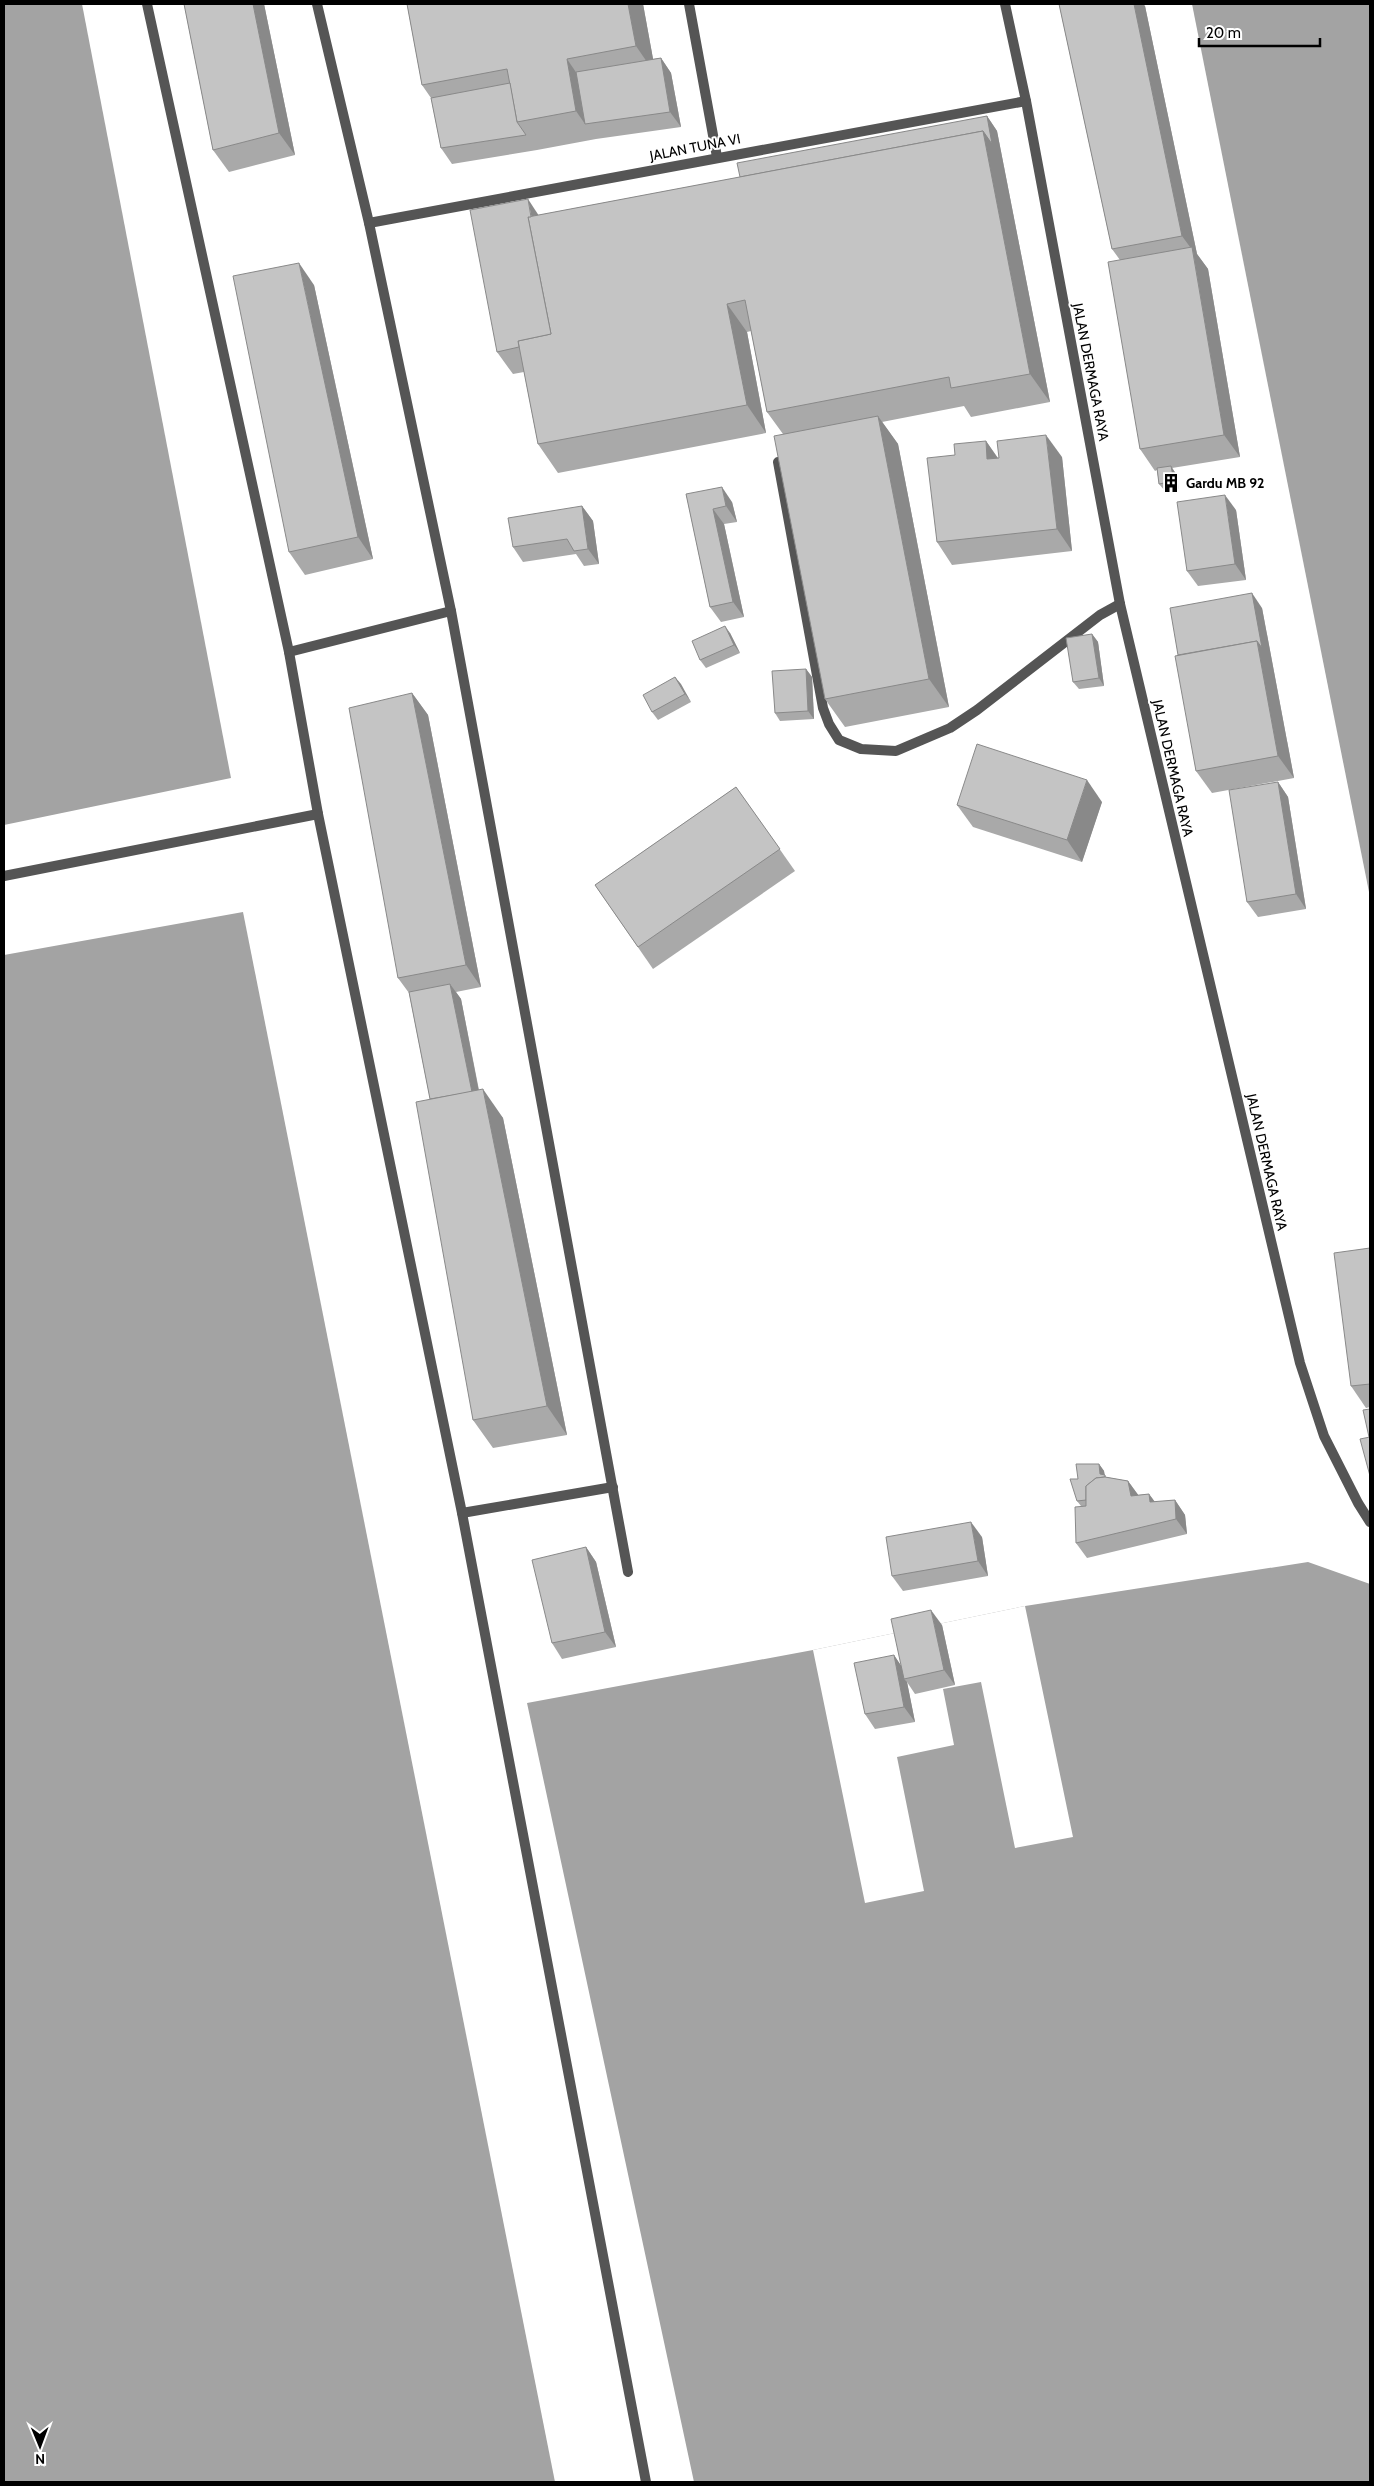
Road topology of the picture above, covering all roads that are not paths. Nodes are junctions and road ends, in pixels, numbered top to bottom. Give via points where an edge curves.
1 (147, 4) edge
2 (317, 4) edge
3 (688, 4) edge
4 (1005, 4) edge
5 (1026, 101) junction
6 (718, 157) junction
7 (369, 223) junction
8 (778, 462) edge
9 (1120, 604) junction
10 (451, 611) junction
11 (289, 652) junction
12 (318, 814) junction
13 (4, 876) edge
14 (613, 1487) junction
15 (462, 1513) junction
16 (1370, 1522) edge
17 (628, 1572) dead end
18 (646, 2482) edge

1 - 11 street
2 - 7 street
3 - 6 street
4 - 5 street, JALAN DERMAGA RAYA
5 - 6 street, JALAN TUNA VI
5 - 9 street, JALAN DERMAGA RAYA
6 - 7 street, JALAN TUNA VI
7 - 10 street
8 - 9 street via 823,708 839,740 850,746 896,751 950,728
9 - 16 street, JALAN DERMAGA RAYA via 1300,1363 1324,1436
10 - 11 street
10 - 14 street
11 - 12 street
12 - 13 street
12 - 15 street
14 - 15 street
14 - 17 street
15 - 18 street

